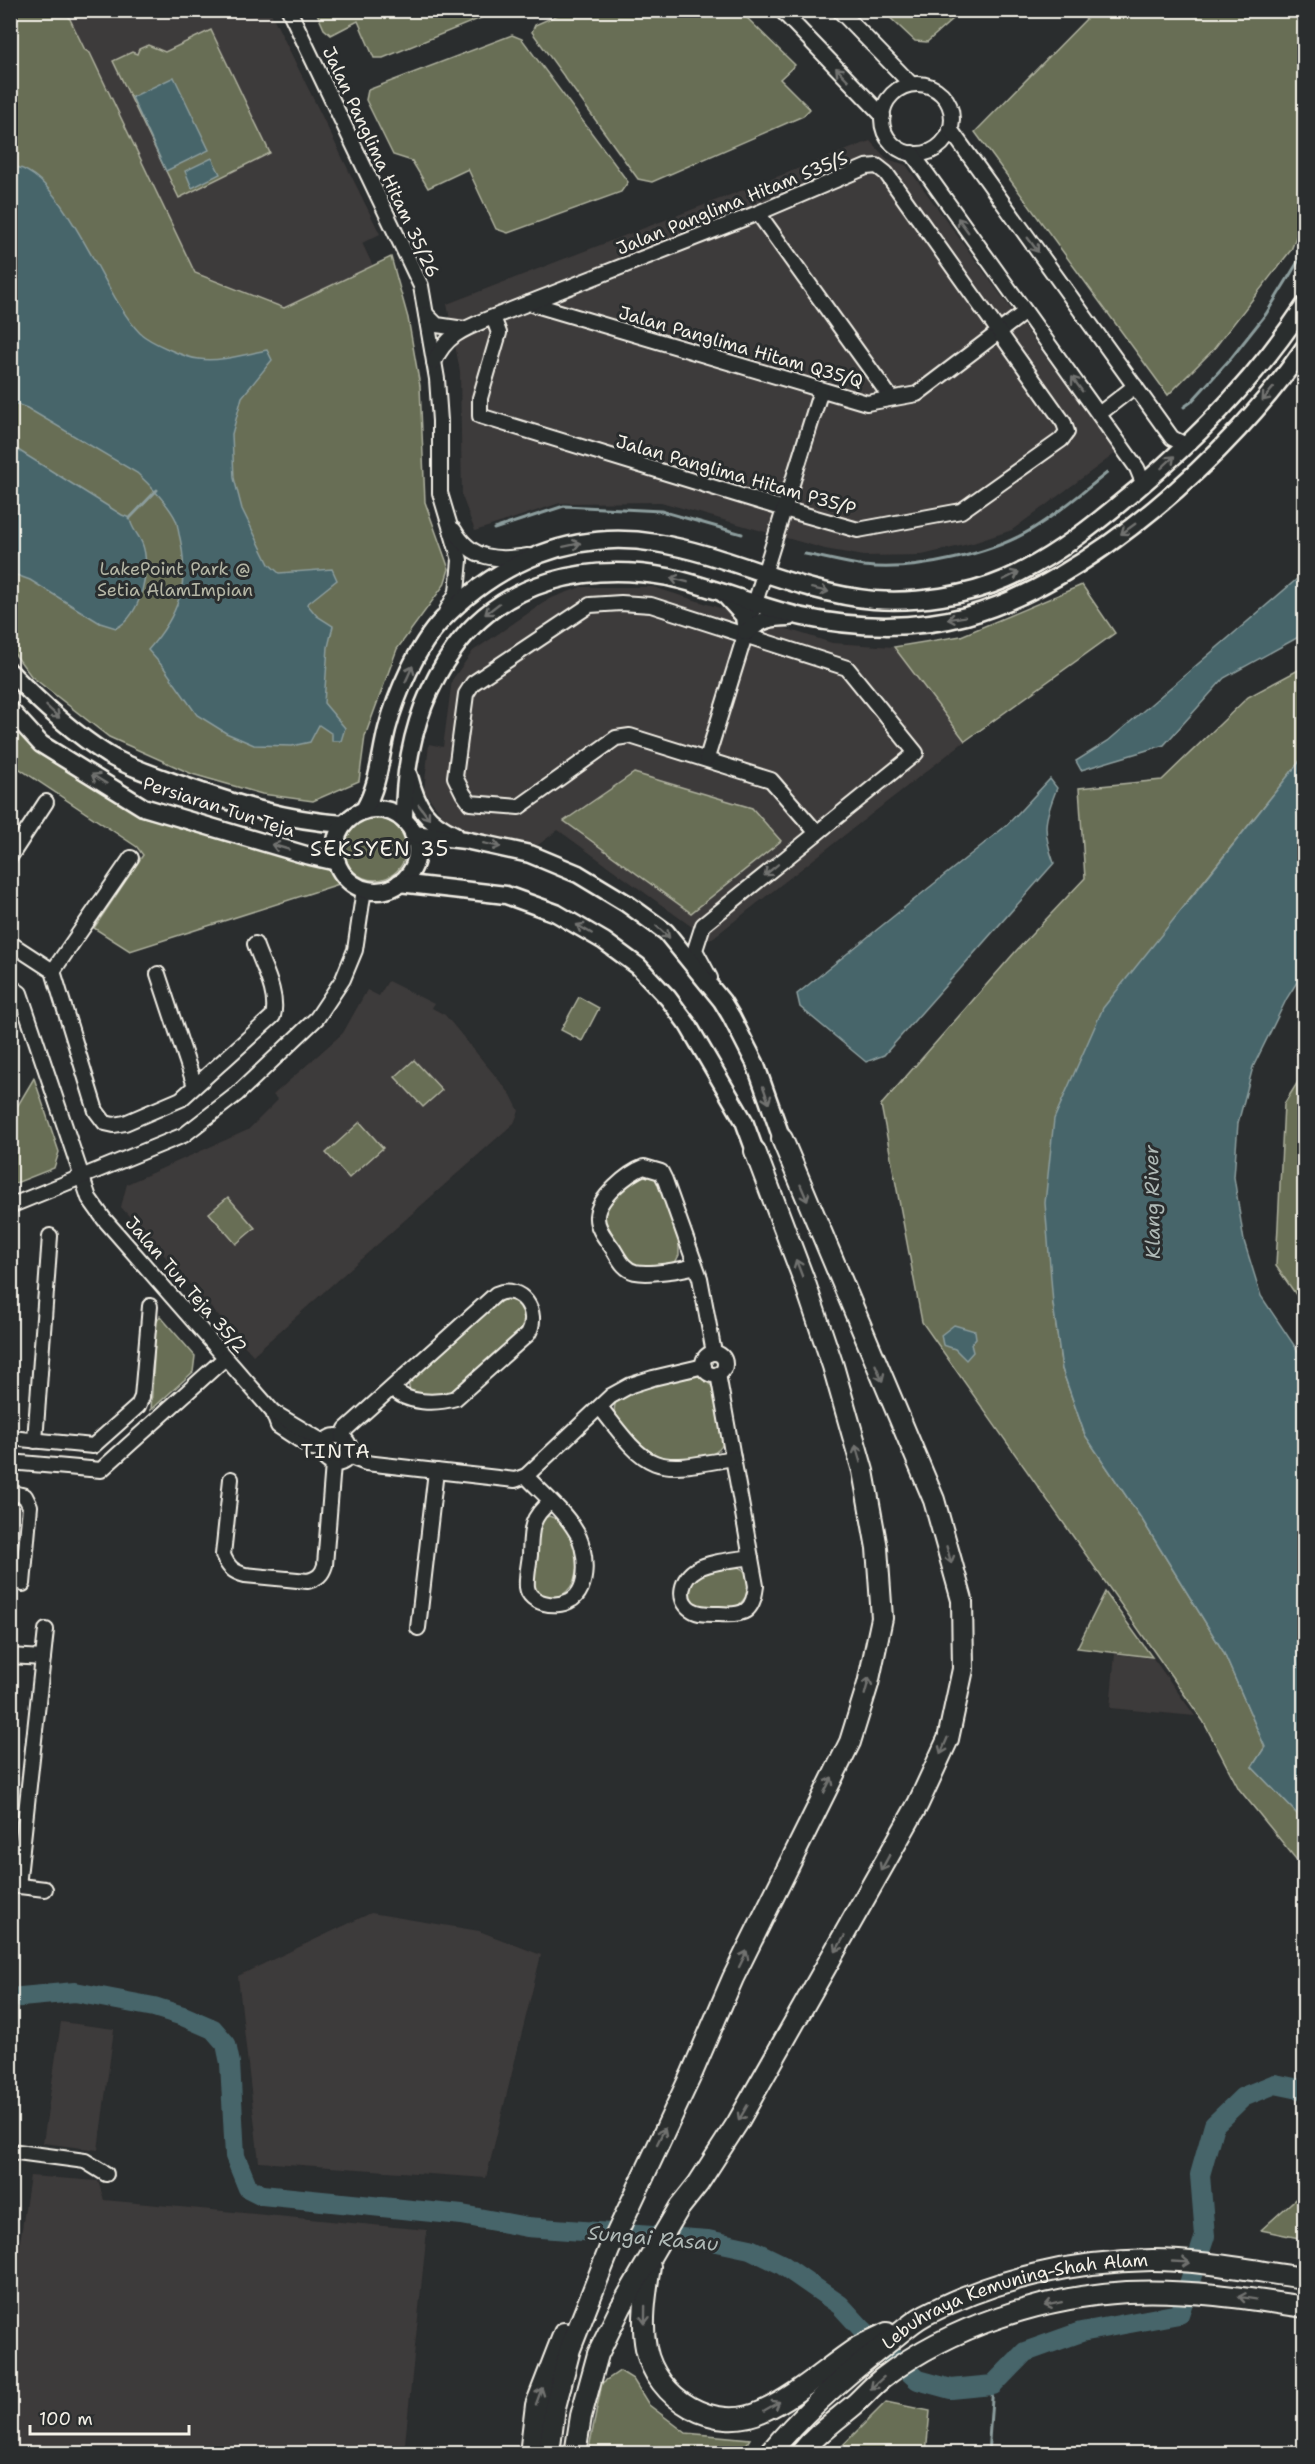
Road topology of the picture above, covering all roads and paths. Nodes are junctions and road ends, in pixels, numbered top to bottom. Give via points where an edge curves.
1 (289, 10) edge
2 (780, 10) edge
3 (839, 10) edge
4 (911, 84) junction
5 (882, 116) junction
6 (950, 129) junction
7 (912, 153) junction
8 (758, 213) junction
9 (529, 303) junction
10 (1305, 306) edge
11 (1025, 312) junction
12 (426, 314) junction
13 (493, 317) junction
14 (464, 329) junction
15 (999, 331) junction
16 (1305, 348) edge
17 (434, 362) junction
18 (1135, 386) junction
19 (821, 390) junction
20 (891, 398) junction
21 (1099, 414) junction
22 (1067, 432) joint
23 (1186, 445) junction
24 (1144, 484) junction
25 (784, 509) junction
26 (444, 512) junction
27 (536, 554) junction
28 (764, 575) junction
29 (721, 592) junction
30 (755, 602) junction
31 (801, 617) junction
32 (439, 623) junction
33 (746, 633) junction
34 (10, 672) edge
35 (10, 710) edge
36 (707, 758) junction
37 (406, 766) junction
38 (46, 802) dead end
39 (364, 810) junction
40 (344, 824) junction
41 (408, 827) junction
42 (817, 833) junction
43 (465, 840) junction
44 (10, 857) edge
45 (131, 858) dead end
46 (337, 862) junction
47 (399, 883) junction
48 (364, 889) junction
49 (10, 943) edge
50 (255, 944) dead end
51 (53, 972) junction
52 (158, 974) dead end
53 (10, 986) edge
54 (722, 1001) junction
55 (195, 1086) junction
56 (782, 1139) joint
57 (755, 1151) joint
58 (82, 1177) junction
59 (10, 1206) edge
60 (50, 1236) dead end
61 (695, 1266) junction
62 (150, 1306) dead end
63 (714, 1353) junction
64 (225, 1358) junction
65 (704, 1366) junction
66 (718, 1374) junction
67 (392, 1388) junction
68 (600, 1407) junction
69 (273, 1412) junction
70 (10, 1438) edge
71 (342, 1438) junction
72 (35, 1441) junction
73 (321, 1443) junction
74 (348, 1456) junction
75 (733, 1458) junction
76 (10, 1462) edge
77 (333, 1464) junction
78 (436, 1471) junction
79 (526, 1476) junction
80 (231, 1479) dead end
81 (10, 1492) edge
82 (550, 1502) junction
83 (751, 1557) junction
84 (23, 1584) dead end
85 (418, 1628) dead end
86 (46, 1630) dead end
87 (10, 1656) edge
88 (43, 1658) junction
89 (14, 1886) edge
90 (45, 1889) dead end
91 (10, 2151) edge
92 (106, 2174) dead end
93 (609, 2250) junction
94 (651, 2257) junction
95 (1305, 2278) edge
96 (1305, 2307) edge
97 (825, 2383) junction
98 (530, 2454) edge
99 (549, 2454) edge
100 (575, 2454) edge
101 (769, 2454) edge
102 (800, 2454) edge

1 - 12 street, Jalan Panglima Hitam 35/26 via 412,263 422,286
5 -> 2 street
3 - 4 street
4 - 5 street via 892,95
4 - 6 street via 929,86 945,98 951,111
5 - 7 street via 889,139
6 - 7 street via 937,147 925,153
6 -> 18 street
11 -> 7 street
8 - 9 street, Jalan Panglima Hitam S35/S
8 - 15 street, Jalan Panglima Hitam S35/S via 866,167 877,166 886,173
8 - 20 street
9 - 13 street, Jalan Panglima Hitam S35/S
9 - 19 street, Jalan Panglima Hitam Q35/Q
10 - 23 main road via 1239,390
11 - 15 street, Jalan Panglima Hitam Q35/Q
21 -> 11 street
12 - 14 street via 437,325
12 - 17 street, Jalan Panglima Hitam 35/26
13 - 14 street, Jalan Panglima Hitam S35/S
13 - 25 street, Jalan Panglima Hitam P35/P via 499,333 480,398 480,416
14 - 17 street, Jalan Panglima Hitam S35/S via 441,347
15 - 20 street, Jalan Panglima Hitam Q35/Q via 917,394
15 - 22 street, Jalan Panglima Hitam S35/S
16 -> 31 main road via 1259,405 1184,483 1118,536 1047,584 965,617 914,624 871,627
17 - 26 street, Jalan Panglima Hitam 35/26
18 - 21 street
18 - 23 street via 1172,438
19 - 20 street, Jalan Panglima Hitam Q35/Q via 867,403
19 - 25 street
21 - 24 street
22 - 25 street, Jalan Panglima Hitam P35/P via 961,511 858,530
24 -> 23 main road
28 -> 24 main road via 875,600 966,592 1005,579 1046,558
25 - 28 street
26 - 27 street, Jalan Panglima Hitam 35/26 via 468,547 481,555 502,560
26 - 32 street, Jalan Panglima Hitam 35/26 via 460,560 460,576 457,592
27 -> 28 main road via 597,540 635,540 691,551
27 - 32 main road via 470,593
28 - 30 street
29 - 30 main road
29 - 33 main road via 744,616
29 -> 37 main road via 660,576 603,572 558,579 517,593 494,607 465,634 441,666 420,712
30 - 31 main road
30 - 33 street
31 - 33 main road via 769,618
39 -> 32 main road via 374,794 397,702 420,650
33 - 36 street
33 - 36 street via 651,604 590,605 473,683 466,694 455,777 471,803 519,807 620,737 630,736
33 - 42 street via 848,668 916,753
34 -> 40 main road, Persiaran Tun Teja via 69,727 109,755 152,775 219,798 316,823
46 -> 35 main road, Persiaran Tun Teja via 143,807 41,744
36 - 42 street via 771,780
37 - 41 main road
37 -> 43 main road via 424,816 438,828
38 - 44 street
39 - 40 main road
39 - 41 main road via 389,811
40 - 46 main road via 337,836
41 - 43 main road
41 - 47 main road via 417,849 415,862
42 -> 54 street via 703,925 695,950
43 -> 54 main road via 530,854 578,874 626,903 666,932
45 - 51 street
46 - 48 main road via 347,879
47 - 48 main road via 383,890
57 -> 47 main road via 734,1103 688,1025 638,966 556,913 506,895
48 - 58 street via 355,950 317,1018 237,1094 184,1135
49 - 51 street
50 - 55 street via 273,997 273,1016
51 - 55 street via 96,1112 105,1123 125,1123 181,1099
52 - 55 street
53 - 58 street, Jalan Tun Teja 35/2 via 20,993
54 -> 56 main road via 755,1063
56 -> 94 highway via 934,1500 962,1600 963,1669 948,1739 918,1804 738,2122 679,2208
93 -> 57 highway via 733,1978 850,1742 882,1618 877,1548 862,1472 833,1366
58 - 59 street
58 - 64 street, Jalan Tun Teja 35/2 via 89,1198 104,1219
60 - 72 street
61 - 61 street via 661,1172 644,1167 630,1174 600,1206 597,1216 599,1227 624,1267 644,1272
61 - 63 street
62 - 72 street via 138,1406 93,1446
63 - 65 street via 706,1357
63 - 66 street via 722,1356 725,1363
64 - 69 street, Jalan Tun Teja 35/2
64 - 76 street via 101,1470
65 - 66 street via 707,1372
65 - 68 street via 631,1384
66 - 75 street
67 - 67 street via 496,1294 514,1291 529,1307 532,1317 528,1334 456,1398 429,1402 408,1398
67 - 71 street via 346,1429
68 - 75 street via 621,1435 651,1464 685,1467
68 - 79 street
69 - 73 street, Jalan Tun Teja 35/2
69 - 73 street, Jalan Tun Teja 35/2 via 278,1426 313,1449
70 - 72 street
71 - 73 street
71 - 74 street via 349,1447
73 - 77 street via 326,1460
74 - 77 street
74 - 78 street via 366,1463
75 - 83 street
77 - 80 street via 325,1565 316,1579 308,1581 245,1575 228,1566 224,1555
78 - 79 street via 515,1480
78 - 85 street
79 - 82 street
81 - 84 street via 26,1496 30,1506
82 - 82 street via 576,1530 584,1561 580,1589 571,1601 557,1605 534,1598 527,1588 532,1522
83 - 83 street via 756,1586 748,1609 737,1615 698,1614 684,1602 682,1589 687,1576 699,1568
86 - 88 street
87 - 88 street
88 - 89 street
89 - 90 street
91 - 92 street via 85,2161
98 -> 93 highway via 536,2405 549,2371 567,2325
93 - 99 highway via 570,2349 555,2407
94 -> 97 highway via 646,2292 646,2349 669,2391 690,2409 718,2418 745,2417
94 - 100 highway via 598,2354 580,2416
97 -> 95 highway, Lebuhraya Kemuning-Shah Alam via 859,2346 964,2297 1045,2272 1117,2261 1154,2260 1230,2266
96 -> 102 highway, Lebuhraya Kemuning-Shah Alam via 1236,2296 1127,2292 1048,2304 1006,2316 920,2353 883,2378 814,2436
97 - 101 highway

